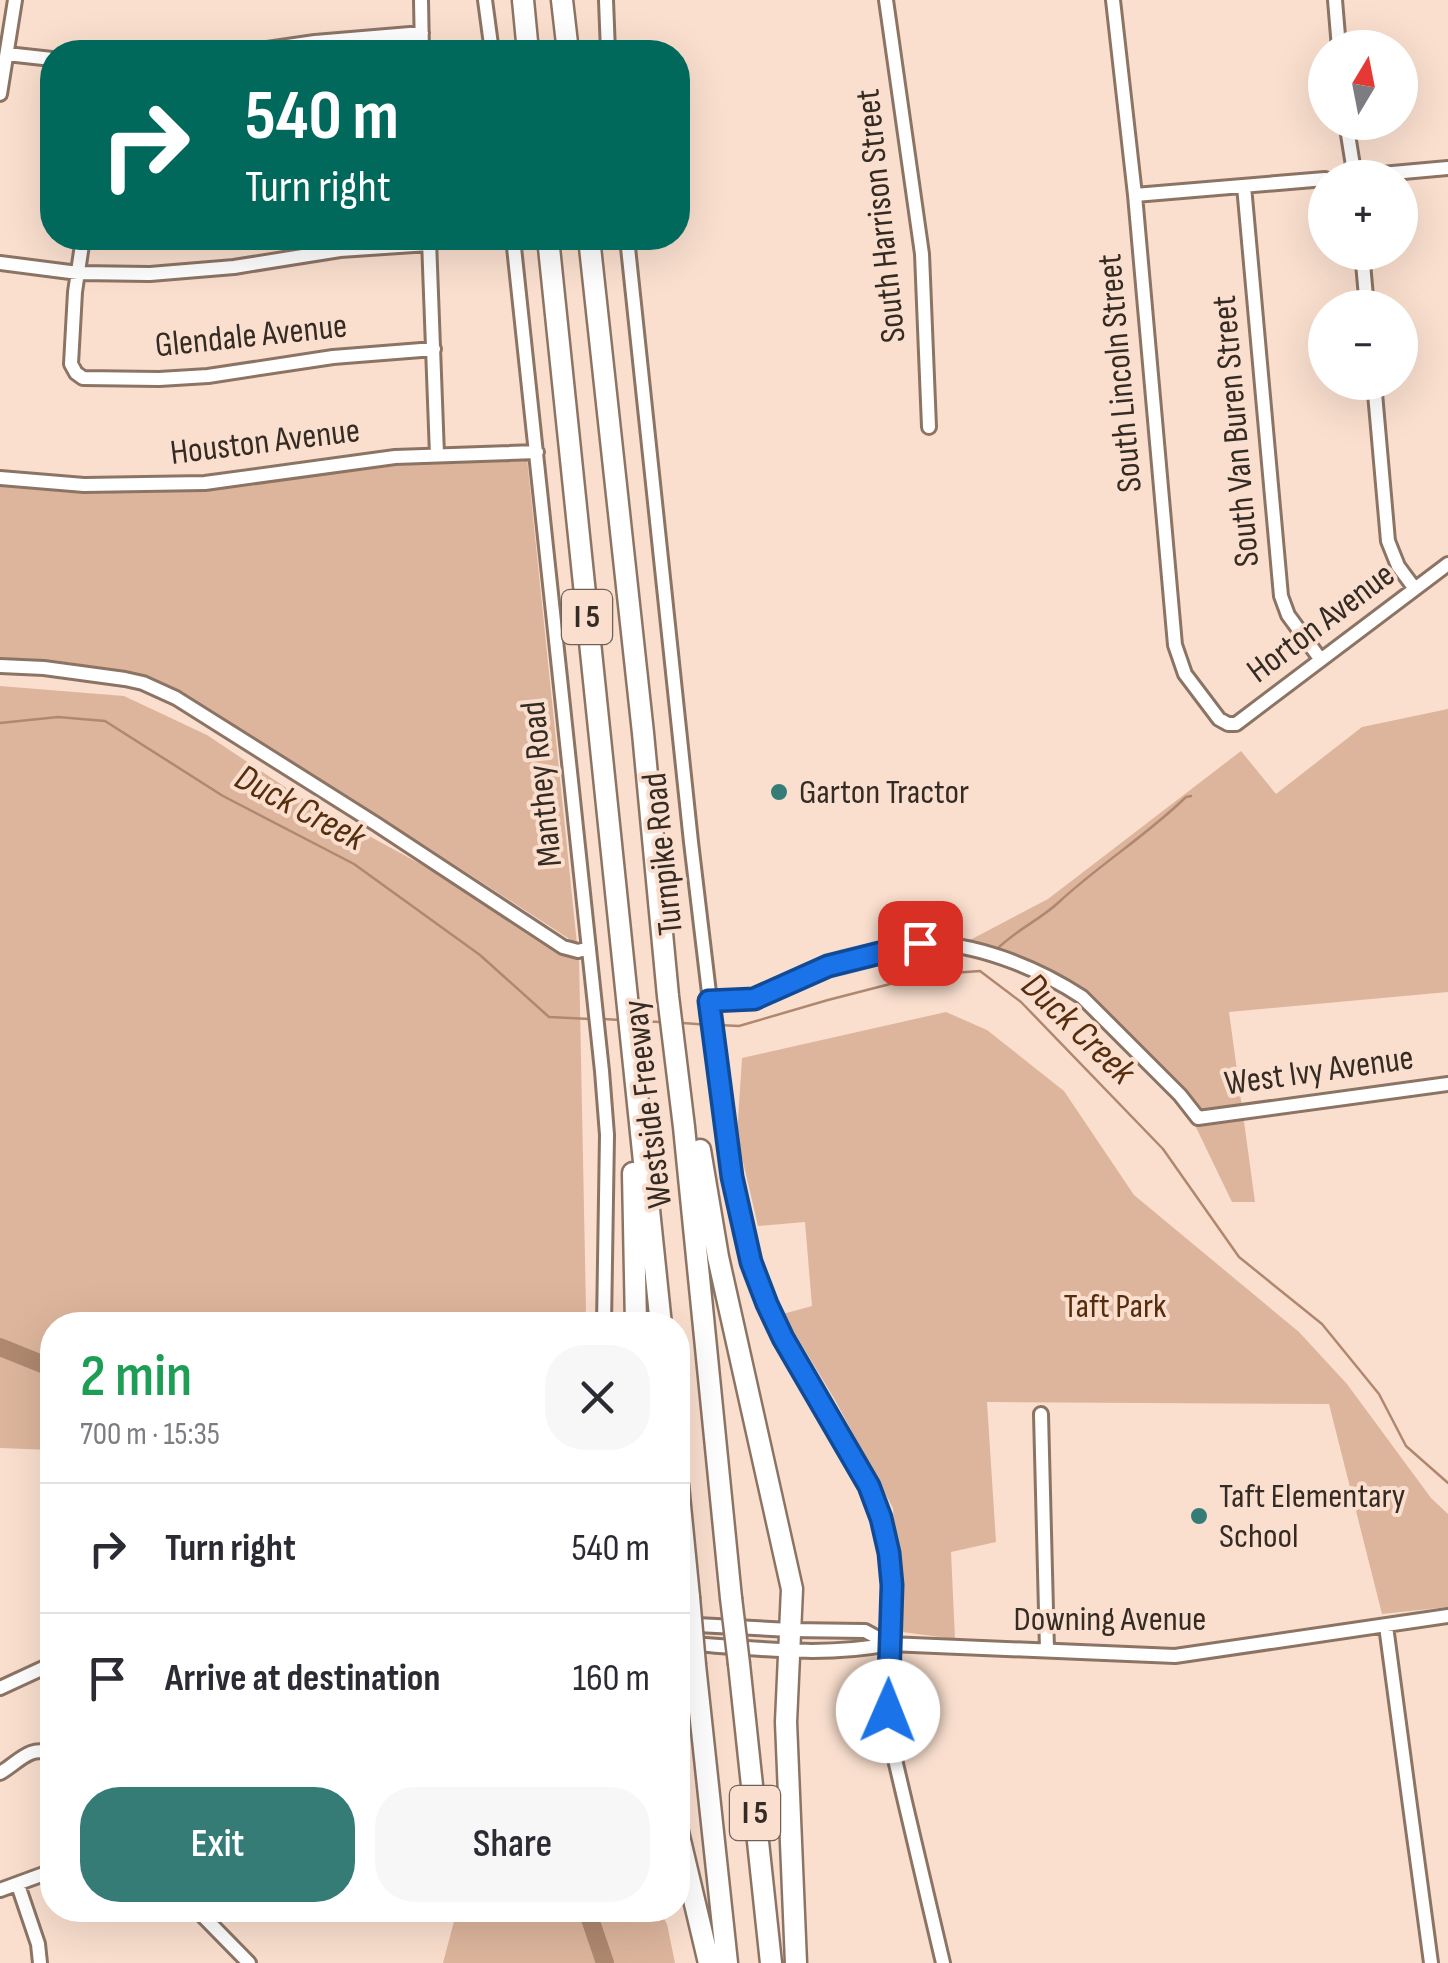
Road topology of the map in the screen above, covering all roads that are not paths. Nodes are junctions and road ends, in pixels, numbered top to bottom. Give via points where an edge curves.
1 (15, 0) edge
2 (421, 0) edge
3 (486, 0) edge
4 (523, 0) edge
5 (562, 0) edge
6 (606, 0) edge
7 (886, 0) edge
8 (1113, 0) edge
9 (1334, 0) edge
10 (1337, 30) edge
11 (422, 34) junction
12 (342, 40) edge
13 (422, 40) edge
14 (491, 40) edge
15 (527, 40) edge
16 (567, 40) edge
17 (608, 40) edge
18 (7, 54) junction
19 (40, 58) edge
20 (0, 94) edge
21 (1448, 168) edge
22 (1418, 171) edge
23 (1308, 180) edge
24 (1244, 186) junction
25 (1135, 196) junction
26 (81, 250) edge
27 (340, 250) edge
28 (429, 250) edge
29 (514, 250) edge
30 (549, 250) edge
31 (589, 250) edge
32 (628, 250) edge
33 (0, 263) edge
34 (78, 273) junction
35 (434, 349) junction
36 (1376, 400) edge
37 (928, 427) dead end
38 (538, 452) junction
39 (437, 456) junction
40 (0, 478) edge
41 (1448, 564) edge
42 (1415, 589) junction
43 (1321, 660) junction
44 (0, 666) edge
45 (1228, 724) joint
46 (590, 948) junction
47 (710, 1005) junction
48 (676, 1057) junction
49 (1448, 1084) edge
50 (638, 1102) junction
51 (604, 1312) edge
52 (636, 1312) edge
53 (660, 1312) edge
54 (1041, 1414) dead end
55 (690, 1607) edge
56 (1448, 1616) edge
57 (690, 1626) edge
58 (1386, 1626) junction
59 (790, 1640) junction
60 (690, 1643) edge
61 (888, 1644) junction
62 (1047, 1650) junction
63 (40, 1670) edge
64 (0, 1688) edge
65 (40, 1749) edge
66 (0, 1774) edge
67 (40, 1876) edge
68 (690, 1883) edge
69 (18, 1885) junction
70 (0, 1890) edge
71 (209, 1922) edge
72 (40, 1963) edge
73 (250, 1963) edge
74 (709, 1963) edge
75 (727, 1963) edge
76 (771, 1963) edge
77 (796, 1963) edge
78 (943, 1963) edge
79 (1430, 1963) edge

1 - 18 street
2 - 11 street
3 - 14 street
4 - 15 highway
5 - 16 highway
6 - 17 street
7 - 37 street, South Harrison Street via 922,254
8 - 25 street, South Lincoln Street
9 - 10 street
11 - 12 street
11 - 13 street
18 - 19 street
18 - 20 street
21 - 22 street
23 - 24 street
24 - 25 street
24 - 43 street, South Van Buren Street via 1281,596
25 - 45 street, South Lincoln Street via 1175,644 1190,681
26 - 34 street
27 - 34 street via 194,272
28 - 35 street
29 - 38 street, Manthey Road
30 - 50 highway, Westside Freeway / I 5
31 - 48 highway, Westside Freeway / I 5
32 - 47 street, Turnpike Road
33 - 34 street
34 - 35 street, Glendale Avenue via 71,364 83,378 208,376
35 - 39 street
36 - 42 street via 1388,541
38 - 39 street, Houston Avenue
38 - 46 street, Manthey Road
39 - 40 street, Houston Avenue via 205,483 84,486
41 - 42 street, Horton Avenue
42 - 43 street, Horton Avenue
43 - 45 street, Horton Avenue via 1240,722
44 - 46 street via 89,673 158,689 563,948
46 - 51 street, Manthey Road via 606,1125
47 - 49 street, West Ivy Avenue via 754,999 828,966 904,946 970,948 1082,997 1198,1118
47 - 61 street, Turnpike Road via 732,1177 751,1262 783,1338 881,1518 892,1585
48 - 59 highway via 690,1085 715,1243 792,1590
48 - 76 highway, Westside Freeway / I 5, bridge
50 - 52 highway via 632,1122
50 - 53 highway, Westside Freeway / I 5
54 - 62 street
55 - 75 highway, I 5, bridge
56 - 58 street, Downing Avenue
57 - 59 street, Downing Avenue
58 - 62 street, Downing Avenue via 1175,1656
58 - 79 street
59 - 60 street, Downing Avenue
59 - 61 street, Downing Avenue via 865,1631
59 - 77 highway via 786,1722
61 - 62 street, Downing Avenue
61 - 78 street, Turnpike Road via 888,1734
63 - 64 street
65 - 66 street
67 - 69 street
68 - 74 highway
69 - 70 street
69 - 72 street
71 - 73 street

